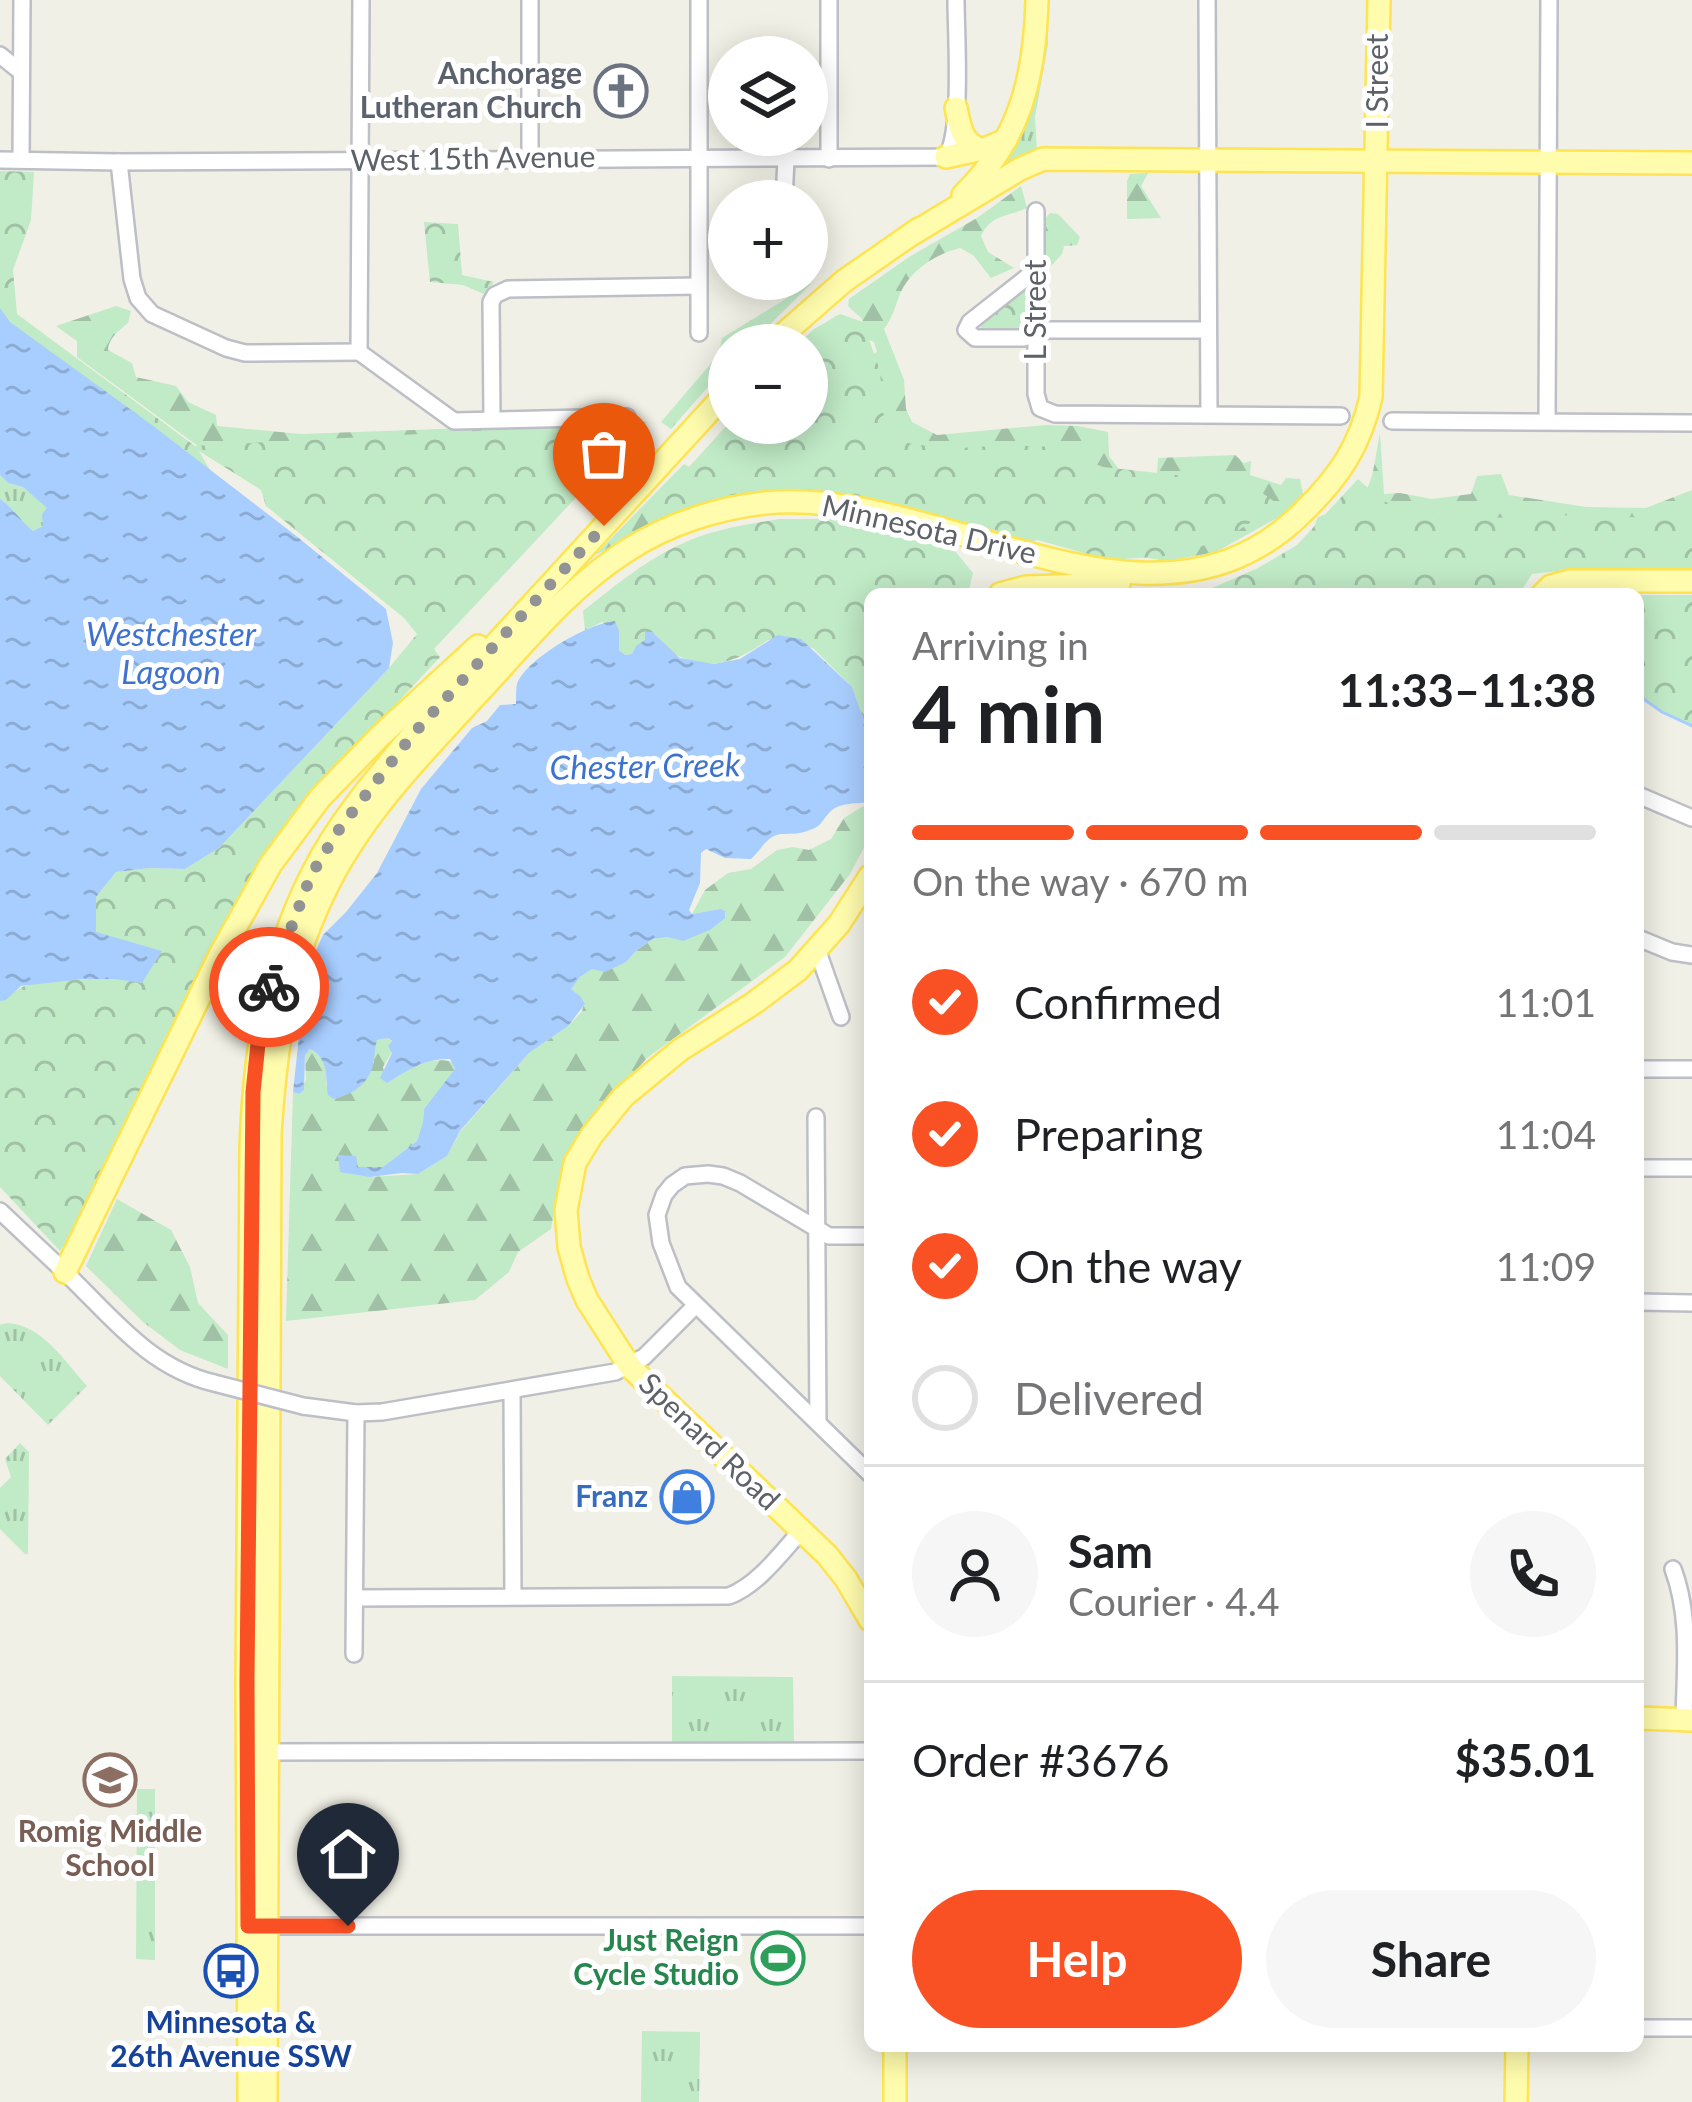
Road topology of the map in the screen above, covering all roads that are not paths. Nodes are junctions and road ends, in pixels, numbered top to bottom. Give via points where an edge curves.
1 (22, 0) edge
2 (361, 0) edge
3 (530, 0) edge
4 (699, 0) edge
5 (829, 0) edge
6 (956, 0) edge
7 (1207, 0) edge
8 (1378, 0) edge
9 (1549, 0) edge
10 (1036, 8) edge
11 (0, 55) edge
12 (21, 72) junction
13 (956, 108) junction
14 (1006, 140) junction
15 (980, 149) junction
16 (946, 157) junction
17 (530, 158) junction
18 (698, 158) junction
19 (786, 159) junction
20 (830, 159) junction
21 (0, 160) edge
22 (21, 160) junction
23 (361, 160) junction
24 (1206, 161) junction
25 (118, 162) junction
26 (1377, 162) junction
27 (1692, 163) edge
28 (1546, 164) junction
29 (785, 180) edge
30 (1036, 211) dead end
31 (912, 234) junction
32 (1036, 270) junction
33 (698, 286) junction
34 (792, 324) edge
35 (1208, 330) junction
36 (699, 333) dead end
37 (1036, 335) junction
38 (366, 357) junction
39 (708, 413) edge
40 (1209, 414) junction
41 (1341, 416) dead end
42 (627, 417) dead end
43 (492, 419) junction
44 (1547, 421) junction
45 (1392, 422) dead end
46 (1692, 423) edge
47 (1194, 571) junction
48 (555, 578) junction
49 (1692, 581) edge
50 (1020, 588) edge
51 (1549, 588) edge
52 (1644, 798) edge
53 (1692, 818) edge
54 (861, 901) edge
55 (1644, 940) edge
56 (817, 949) junction
57 (1692, 955) edge
58 (841, 1017) dead end
59 (1644, 1069) edge
60 (1692, 1069) edge
61 (816, 1117) dead end
62 (1644, 1168) edge
63 (1692, 1168) edge
64 (0, 1211) edge
65 (818, 1229) junction
66 (864, 1236) edge
67 (65, 1273) junction
68 (1644, 1302) edge
69 (1692, 1304) edge
70 (695, 1306) junction
71 (630, 1366) junction
72 (512, 1391) junction
73 (356, 1413) junction
74 (818, 1423) junction
75 (864, 1468) edge
76 (801, 1531) junction
77 (1673, 1569) dead end
78 (513, 1596) junction
79 (355, 1598) junction
80 (864, 1610) edge
81 (354, 1654) dead end
82 (1644, 1718) edge
83 (1688, 1719) edge
84 (864, 1751) edge
85 (268, 1752) junction
86 (258, 1926) junction
87 (864, 1926) edge
88 (1644, 2028) edge
89 (1692, 2028) edge
90 (895, 2052) edge
91 (1517, 2052) edge
92 (249, 2102) edge
93 (266, 2102) edge
94 (895, 2102) edge
95 (1516, 2102) edge

1 - 12 street
2 - 23 street
3 - 17 street
4 - 18 street
5 - 20 street
6 - 13 street
7 - 24 street
8 - 26 main road, I Street
9 - 28 street
10 - 14 main road via 1030,79
11 - 12 street
12 - 22 street
13 - 15 main road via 965,140
13 - 16 street
14 - 15 main road
14 - 31 main road via 975,183
15 - 16 main road
16 - 20 street, West 15th Avenue
17 - 18 street, West 15th Avenue
17 - 23 street, West 15th Avenue
18 - 19 street, West 15th Avenue
18 - 33 street
19 - 20 street, West 15th Avenue
19 - 29 street
21 - 22 street, West 15th Avenue
22 - 25 street, West 15th Avenue
23 - 25 street, West 15th Avenue
23 - 38 street
24 - 26 main road
24 - 31 main road via 1043,158
24 - 35 street
25 - 38 street via 131,279 152,314 245,353
26 - 28 main road
26 - 47 main road, Minnesota Drive via 1372,384 1358,444 1290,526 1262,546
27 - 28 main road
28 - 44 street
30 - 32 street, L Street
31 - 34 main road
32 - 37 street, L Street
32 - 37 street via 966,330 974,338
33 - 36 street
33 - 43 street via 496,295
35 - 37 street
35 - 40 street
37 - 40 street, L Street via 1040,408
38 - 43 street via 454,421
39 - 48 main road, Minnesota Drive
40 - 41 street
42 - 43 street
44 - 45 street
44 - 46 street
47 - 50 main road
47 - 85 main road, Minnesota Drive via 1099,570 838,504 735,508 661,532 592,575 355,837 302,945 276,1047
48 - 67 main road via 380,736 296,827 220,956
48 - 86 main road, Minnesota Drive via 340,828 311,875 270,983 252,1130 247,1681
49 - 51 main road via 1569,581
52 - 53 street
54 - 56 main road, Spenard Road
55 - 57 street
56 - 58 street
56 - 71 main road, Spenard Road via 780,985 640,1081 575,1163 566,1210 572,1262
59 - 60 street
61 - 65 street
62 - 63 street
64 - 67 street
65 - 66 street
65 - 70 street via 723,1176 685,1176 664,1195 657,1228 673,1279
65 - 74 street
67 - 73 street, bridge via 162,1362 214,1383
68 - 69 street
70 - 71 street
70 - 74 street
71 - 72 street
71 - 76 main road, Spenard Road
72 - 73 street
72 - 78 street
73 - 79 street
74 - 75 street
76 - 78 street via 729,1596
76 - 80 main road, Spenard Road
77 - 83 street via 1685,1617
78 - 79 street
79 - 81 street
82 - 83 main road
84 - 85 street
85 - 86 main road, Minnesota Drive
86 - 87 street
86 - 92 main road, Minnesota Drive
86 - 93 main road, Minnesota Drive
88 - 89 street
90 - 94 main road
91 - 95 main road

